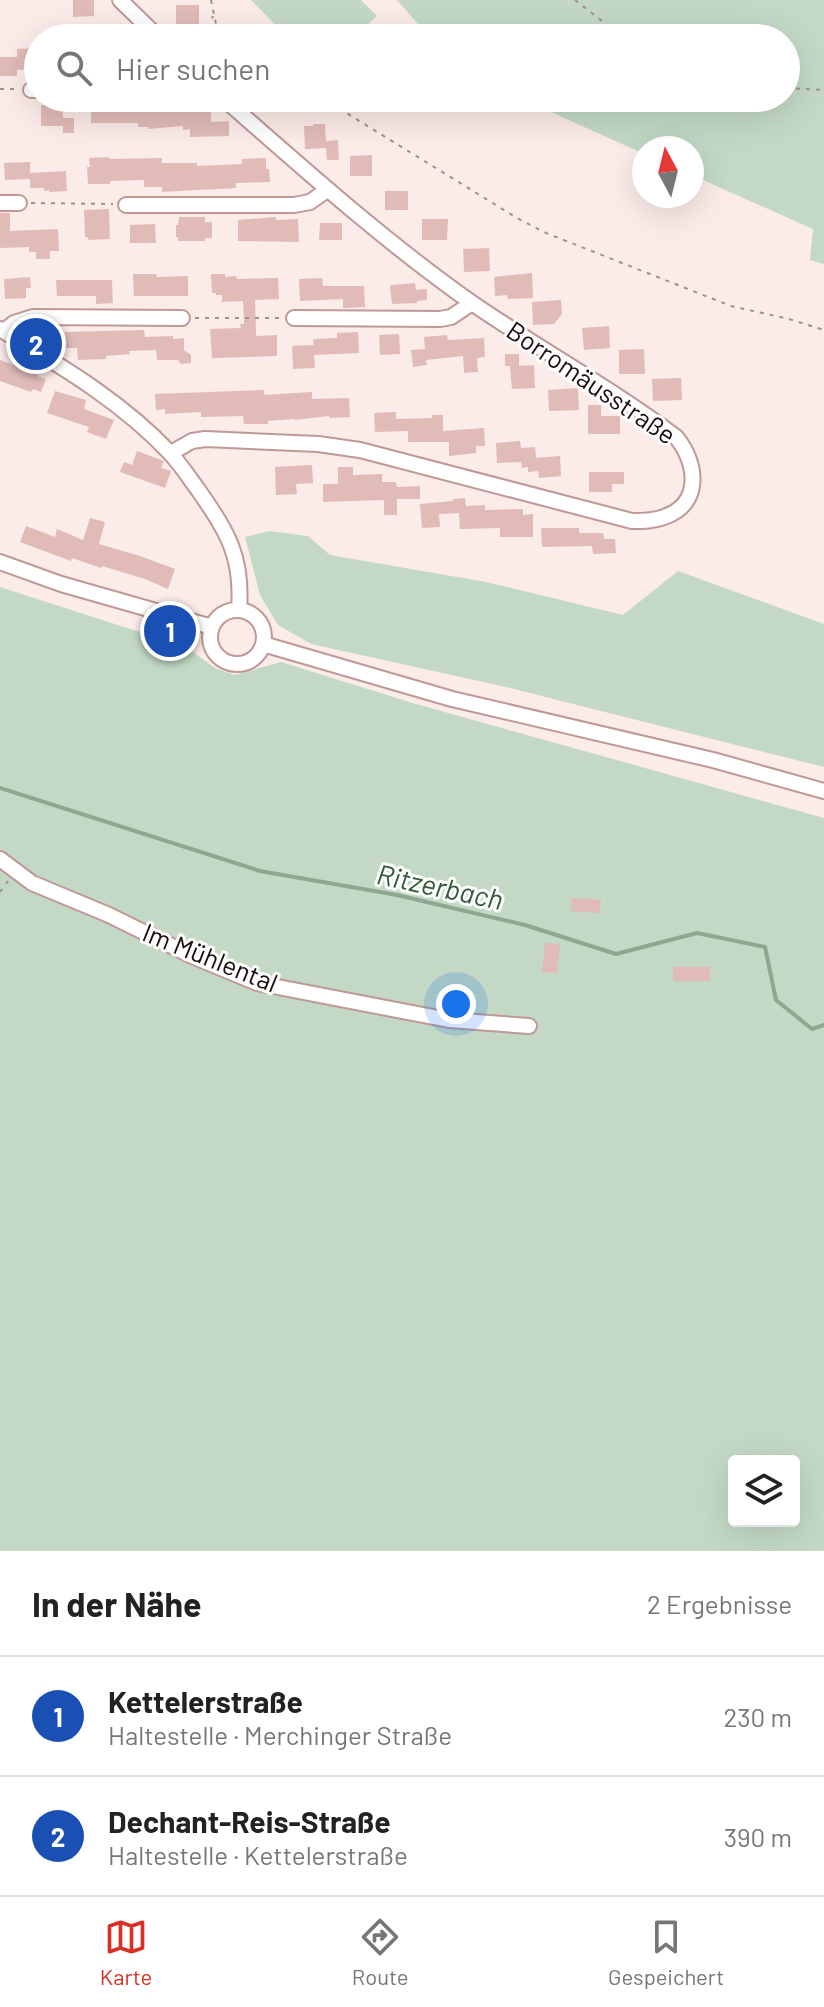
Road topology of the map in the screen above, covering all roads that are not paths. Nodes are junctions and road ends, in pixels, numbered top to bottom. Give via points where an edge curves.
1 (120, 0) edge
2 (145, 24) edge
3 (239, 112) edge
4 (327, 190) junction
5 (0, 203) edge
6 (19, 203) road end
7 (126, 205) road end
8 (472, 303) junction
9 (182, 318) road end
10 (294, 318) road end
11 (2, 330) edge
12 (171, 453) junction
13 (0, 562) edge
14 (239, 610) junction
15 (212, 627) junction
16 (263, 644) junction
17 (824, 791) edge
18 (0, 859) edge
19 (529, 1026) dead end

1 - 2 street
3 - 4 street, Borromäusstraße
4 - 7 street via 294,205
4 - 8 street, Borromäusstraße
5 - 6 street
8 - 10 street via 440,319
8 - 12 street, Borromäusstraße via 676,437 686,449 693,481 681,507 667,517 632,521 360,450 318,444 205,439
9 - 11 street via 33,317
11 - 12 street via 105,396
12 - 14 street via 233,548
13 - 15 street
14 - 15 street via 223,614
14 - 16 street via 259,621
15 - 16 street via 211,644 229,662 246,662
16 - 17 street via 461,701
18 - 19 street, Im Mühlental via 32,883 257,983 449,1020

